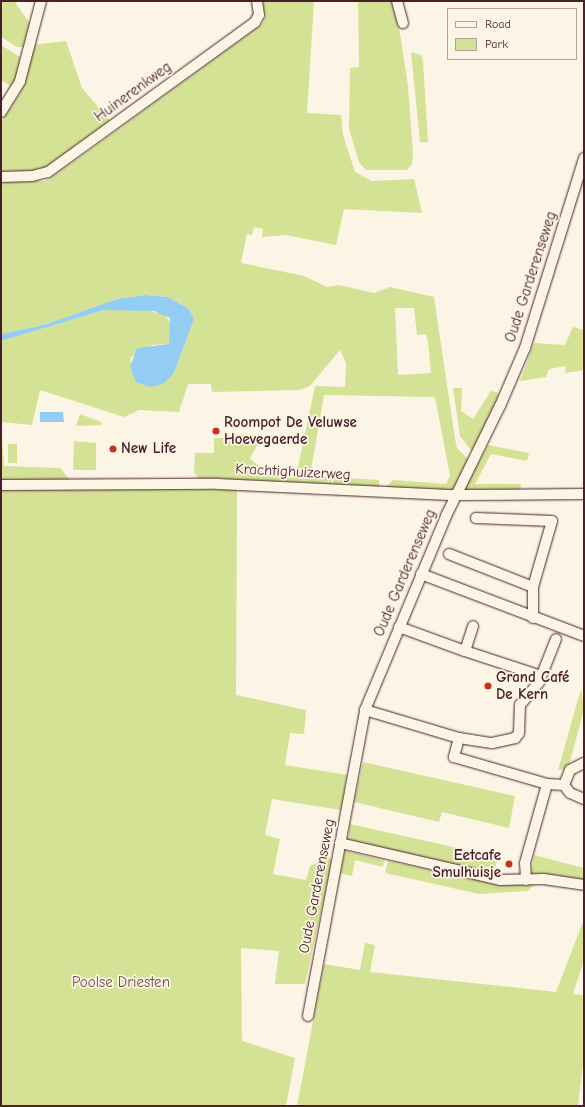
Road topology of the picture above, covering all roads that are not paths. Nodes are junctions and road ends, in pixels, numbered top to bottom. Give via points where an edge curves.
1 (40, 1) edge
2 (257, 1) edge
3 (398, 1) edge
4 (403, 23) dead end
5 (1, 112) edge
6 (584, 158) edge
7 (1, 177) edge
8 (1, 485) edge
9 (584, 494) edge
10 (455, 495) junction
11 (476, 518) dead end
12 (449, 554) dead end
13 (421, 574) junction
14 (533, 587) junction
15 (533, 618) junction
16 (473, 626) dead end
17 (399, 627) junction
18 (584, 636) edge
19 (556, 639) dead end
20 (465, 651) junction
21 (541, 676) junction
22 (365, 710) junction
23 (459, 738) junction
24 (584, 763) edge
25 (547, 784) junction
26 (564, 786) junction
27 (584, 800) edge
28 (340, 843) junction
29 (526, 880) junction
30 (584, 885) edge
31 (308, 1016) dead end

1 - 5 street via 19,86
2 - 7 street, Huinerenkweg via 260,15 255,22 48,172 32,176
3 - 4 street
6 - 10 street, Oude Garderenseweg via 525,348 500,406
8 - 10 street, Krachtighuizerweg via 218,484
9 - 10 street, Krachtighuizerweg
10 - 13 street, Oude Garderenseweg
11 - 14 street via 552,521
12 - 14 street
13 - 15 street
13 - 17 street, Oude Garderenseweg
14 - 15 street
15 - 18 street
16 - 20 street
17 - 20 street
17 - 22 street, Oude Garderenseweg
19 - 21 street
20 - 21 street
21 - 23 street via 520,705 519,733 515,738 492,743
22 - 23 street
22 - 28 street, Oude Garderenseweg
23 - 25 street via 454,758
24 - 26 street via 570,770
25 - 26 street
25 - 29 street via 525,863
26 - 27 street via 570,793
28 - 29 street via 479,876
28 - 31 street, Oude Garderenseweg
29 - 30 street via 544,879

